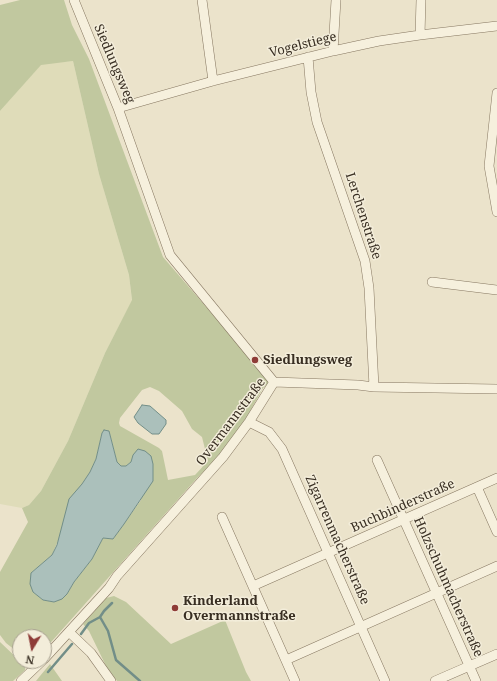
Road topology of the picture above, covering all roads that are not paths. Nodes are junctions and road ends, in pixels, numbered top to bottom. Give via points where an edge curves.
1 (74, 0) edge
2 (202, 0) edge
3 (336, 0) edge
4 (421, 0) edge
5 (497, 26) edge
6 (420, 35) junction
7 (333, 51) junction
8 (308, 57) junction
9 (213, 81) junction
10 (497, 93) edge
11 (118, 108) junction
12 (497, 212) edge
13 (432, 282) dead end
14 (497, 290) edge
15 (274, 382) junction
16 (374, 387) junction
17 (497, 389) edge
18 (249, 422) junction
19 (377, 460) dead end
20 (497, 478) edge
21 (477, 487) junction
22 (222, 516) dead end
23 (404, 520) junction
24 (497, 532) edge
25 (328, 553) junction
26 (497, 566) edge
27 (253, 586) junction
28 (436, 592) junction
29 (361, 626) junction
30 (69, 632) junction
31 (52, 650) edge
32 (497, 654) edge
33 (286, 660) junction
34 (470, 666) junction
35 (34, 669) edge
36 (21, 681) edge
37 (111, 681) edge
38 (295, 681) edge
39 (385, 681) edge
40 (435, 681) edge
41 (476, 681) edge

1 - 11 street, Siedlungsweg
2 - 9 street
3 - 7 street
4 - 6 street
5 - 6 street, Vogelstiege
6 - 7 street, Vogelstiege
7 - 8 street, Vogelstiege
8 - 9 street, Vogelstiege
8 - 16 street, Lerchenstraße via 317,122 365,261 369,288
9 - 11 street, Vogelstiege
10 - 12 street via 489,166
11 - 15 street, Siedlungsweg via 170,255
13 - 14 street
15 - 16 street, Overmannstraße
15 - 18 street, Overmannstraße
16 - 17 street, Overmannstraße
18 - 25 street, Zigarrenmacherstraße via 269,432 282,449
18 - 30 street, Overmannstraße via 223,457
19 - 23 street, Holzschuhmacherstraße
20 - 21 street, Buchbinderstraße
21 - 23 street, Buchbinderstraße
21 - 24 street
22 - 27 street
23 - 25 street, Buchbinderstraße
23 - 28 street, Holzschuhmacherstraße
25 - 27 street, Buchbinderstraße
25 - 29 street, Zigarrenmacherstraße
26 - 28 street
27 - 33 street
28 - 29 street
28 - 34 street, Holzschuhmacherstraße
29 - 33 street
29 - 39 street, Zigarrenmacherstraße
30 - 31 street, Overmannstraße
30 - 37 street via 91,653
32 - 34 street
33 - 38 street
34 - 40 street
34 - 41 street, Holzschuhmacherstraße
35 - 36 street, Overmannstraße

